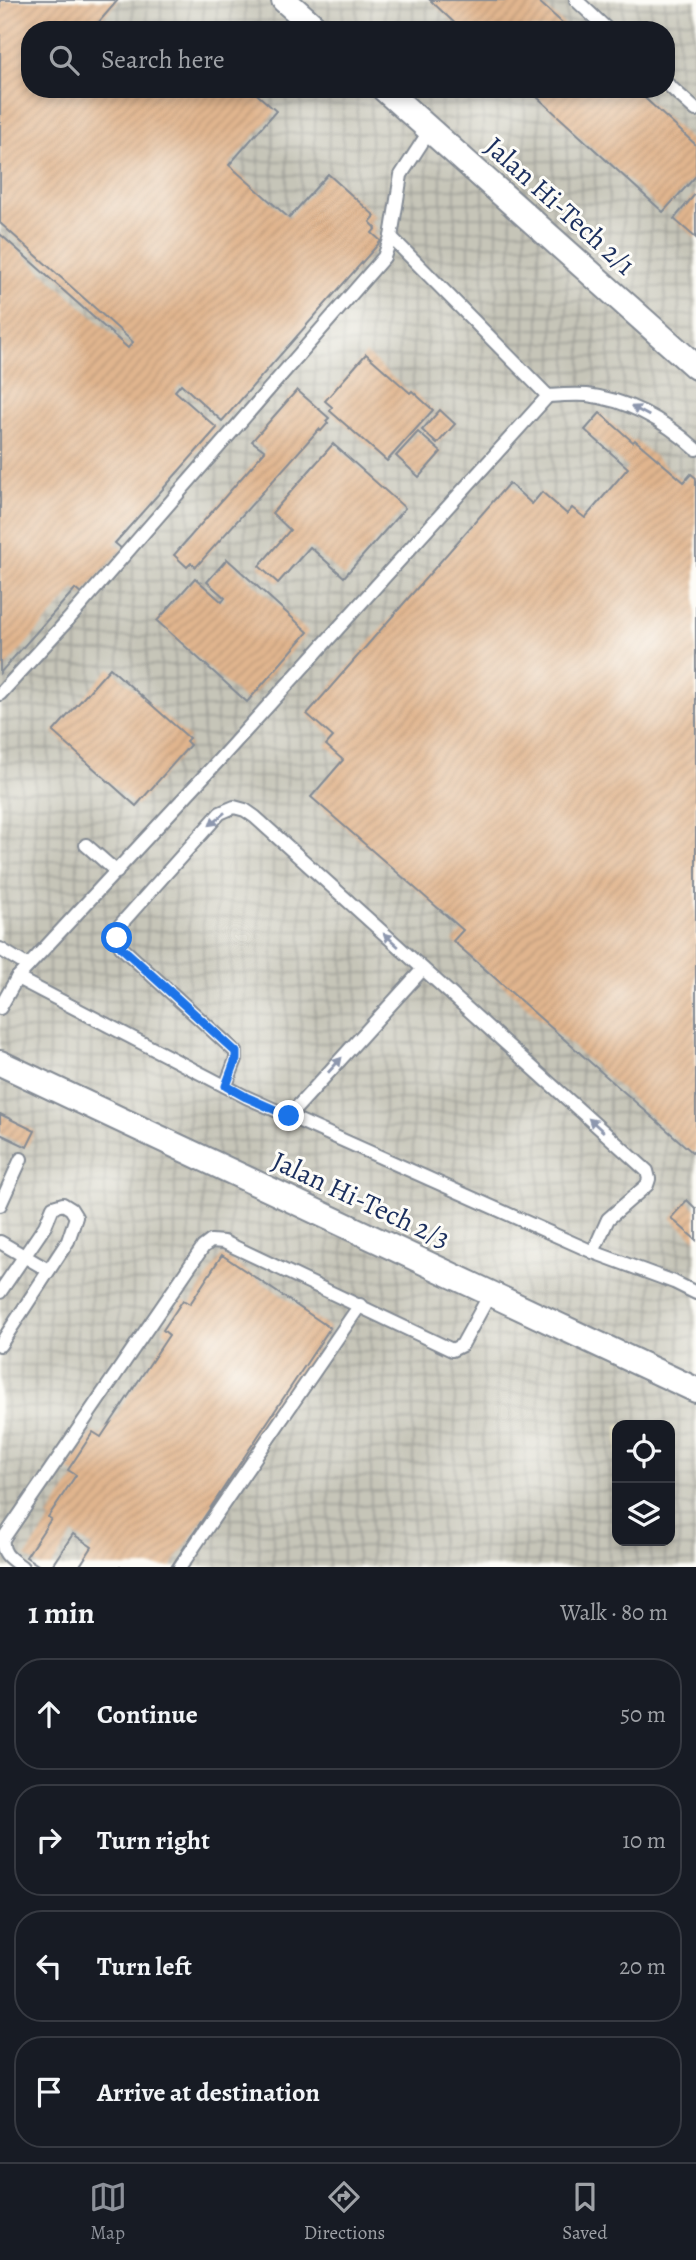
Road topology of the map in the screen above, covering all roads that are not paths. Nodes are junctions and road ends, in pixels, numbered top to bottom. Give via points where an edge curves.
1 (284, 0) edge
2 (576, 0) edge
3 (308, 21) edge
4 (598, 21) edge
5 (675, 91) edge
6 (394, 98) edge
7 (696, 110) edge
8 (430, 130) junction
9 (391, 237) junction
10 (696, 367) edge
11 (548, 396) junction
12 (696, 449) edge
13 (0, 694) edge
14 (86, 845) dead end
15 (117, 872) junction
16 (0, 949) edge
17 (28, 966) junction
18 (423, 969) junction
19 (17, 978) junction
20 (0, 1008) edge
21 (0, 1063) edge
22 (226, 1086) junction
23 (289, 1116) junction
24 (21, 1159) dead end
25 (0, 1205) edge
26 (0, 1242) edge
27 (593, 1252) junction
28 (25, 1257) junction
29 (48, 1270) junction
30 (0, 1292) edge
31 (696, 1293) edge
32 (490, 1294) junction
33 (360, 1305) junction
34 (0, 1345) edge
35 (696, 1390) edge
36 (22, 1567) edge
37 (180, 1567) edge

1 - 3 street
2 - 4 lane
5 - 7 lane
6 - 8 street, Jalan Hi-Tech 2/1
8 - 9 lane via 401,175
8 - 10 street, Jalan Hi-Tech 2/1
9 - 11 lane
9 - 13 lane via 384,257
12 -> 11 lane via 634,406 587,395
11 - 15 lane
14 - 15 lane
15 - 17 lane
16 - 17 lane
17 - 19 lane
18 -> 22 lane via 255,817 234,807 220,813 120,925 117,938 121,947 236,1052
23 -> 18 lane
27 -> 18 lane via 608,1219 647,1185 647,1171
19 - 20 lane
19 - 22 lane
21 - 32 street, Jalan Hi-Tech 2/3
22 - 23 lane
23 - 27 lane
24 - 25 lane
26 - 28 lane
27 - 31 lane
28 - 29 lane
28 - 29 lane via 53,1207 62,1203 76,1217 68,1241
28 - 30 lane
29 - 34 lane
32 - 33 lane via 462,1345 452,1350
32 - 35 street, Jalan Hi-Tech 2/3
33 - 36 lane via 223,1242 211,1241 203,1247 3,1539 7,1556
33 - 37 lane

